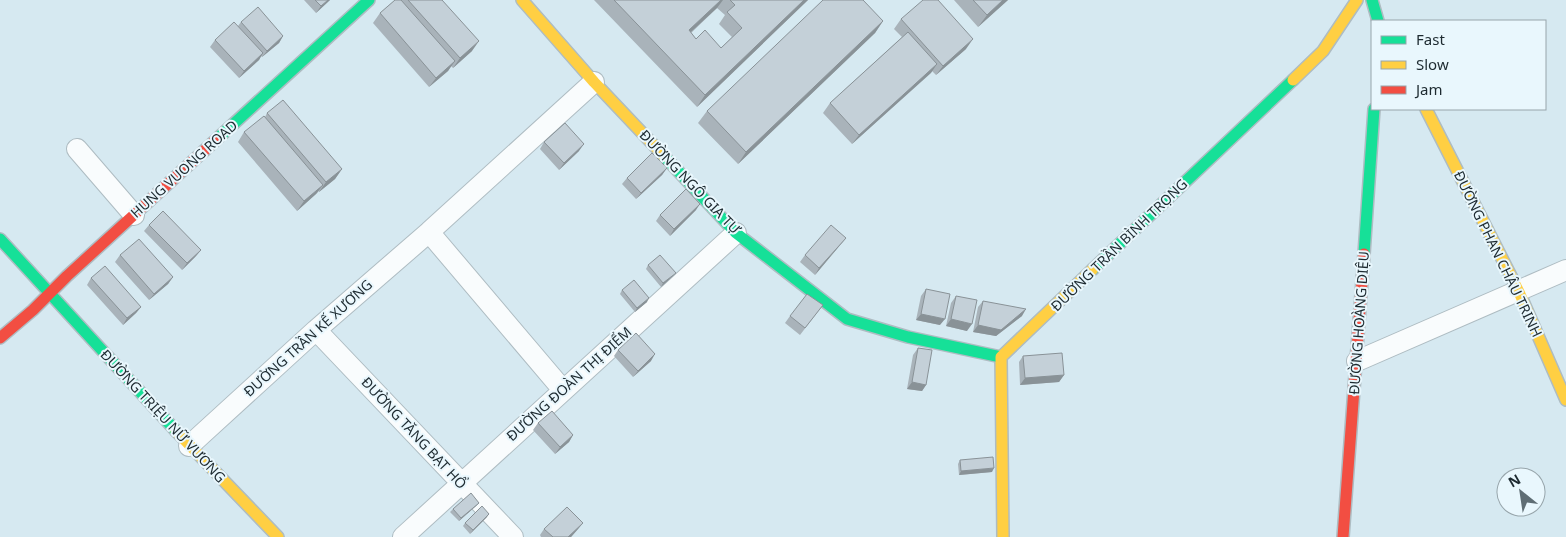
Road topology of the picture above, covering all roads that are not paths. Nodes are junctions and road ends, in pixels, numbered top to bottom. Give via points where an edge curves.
1 (369, 0) edge
2 (522, 0) edge
3 (1357, 0) edge
4 (1372, 0) edge
5 (1378, 20) edge
6 (594, 82) junction
7 (1374, 110) edge
8 (1427, 110) edge
9 (77, 150) dead end
10 (134, 215) junction
11 (428, 232) junction
12 (736, 232) junction
13 (0, 240) edge
14 (1566, 270) edge
15 (50, 292) junction
16 (1519, 292) junction
17 (316, 330) junction
18 (0, 338) edge
19 (1001, 357) junction
20 (1357, 362) junction
21 (563, 390) junction
22 (1566, 400) edge
23 (189, 446) junction
24 (461, 483) junction
25 (278, 537) edge
26 (403, 537) edge
27 (512, 537) edge
28 (1003, 537) edge
29 (1343, 537) edge

1 - 10 street, HUNG VUONG ROAD
2 - 6 street, ĐƯỜNG NGÔ GIA TỰ
3 - 19 street, ĐƯỜNG TRẦN BÌNH TRỌNG via 1323,51
4 - 5 street
6 - 11 street, ĐƯỜNG TRẦN KẾ XƯƠNG
6 - 12 street, ĐƯỜNG NGÔ GIA TỰ
7 - 20 street, ĐƯỜNG HOÀNG DIỆU
8 - 16 street, ĐƯỜNG PHAN CHÂU TRINH
9 - 10 street
10 - 15 street, HUNG VUONG ROAD
11 - 17 street, ĐƯỜNG TRẦN KẾ XƯƠNG
11 - 21 street
12 - 19 street, ĐƯỜNG NGÔ GIA TỰ via 847,318 908,337
12 - 21 street, ĐƯỜNG ĐOÀN THỊ ĐIỂM
13 - 15 street, ĐƯỜNG TRIỆU NỮ VƯƠNG
14 - 16 street
15 - 18 street, HUNG VUONG ROAD
15 - 23 street, ĐƯỜNG TRIỆU NỮ VƯƠNG
16 - 20 street
16 - 22 street, ĐƯỜNG PHAN CHÂU TRINH
17 - 23 street, ĐƯỜNG TRẦN KẾ XƯƠNG
17 - 24 street, ĐƯỜNG TĂNG BẠT HỔ
19 - 28 street
20 - 29 street, ĐƯỜNG HOÀNG DIỆU
21 - 24 street, ĐƯỜNG ĐOÀN THỊ ĐIỂM
23 - 25 street, ĐƯỜNG TRIỆU NỮ VƯƠNG
24 - 26 street, ĐƯỜNG ĐOÀN THỊ ĐIỂM
24 - 27 street, ĐƯỜNG TĂNG BẠT HỔ

